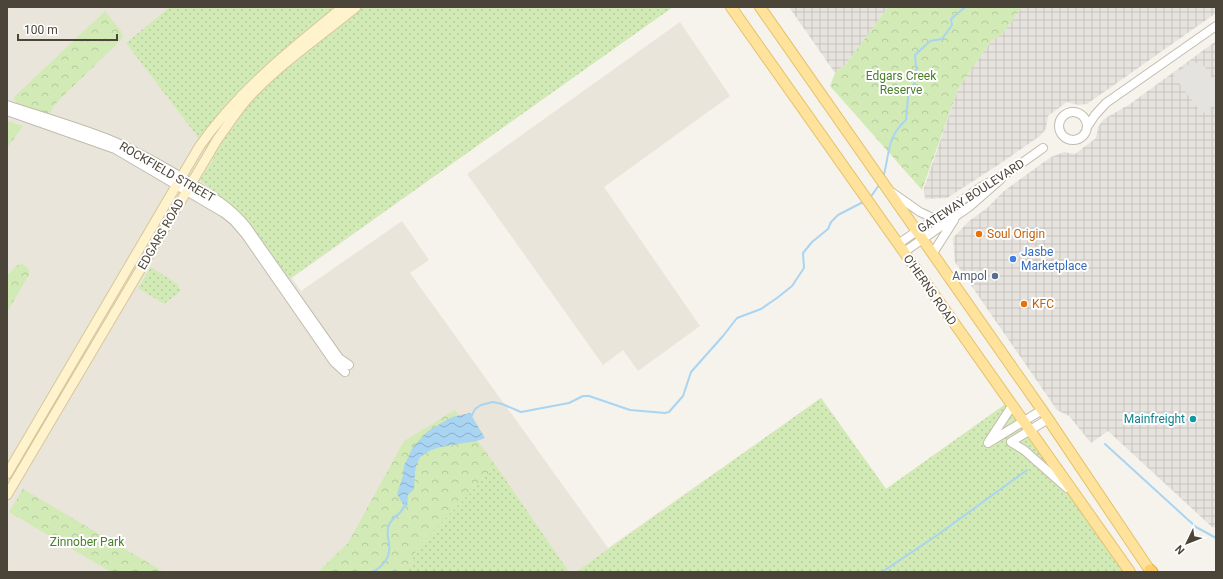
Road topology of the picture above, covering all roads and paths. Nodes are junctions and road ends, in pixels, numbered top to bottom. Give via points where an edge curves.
1 (343, 7) edge
2 (356, 7) edge
3 (731, 7) edge
4 (760, 7) edge
5 (1216, 26) edge
6 (7, 105) edge
7 (7, 111) edge
8 (36, 118) junction
9 (1087, 127) dead end
10 (1043, 148) dead end
11 (1012, 170) junction
12 (179, 182) junction
13 (188, 187) junction
14 (888, 189) junction
15 (957, 214) junction
16 (935, 219) junction
17 (920, 235) junction
18 (901, 248) junction
19 (139, 251) junction
20 (933, 253) junction
21 (148, 256) junction
22 (347, 369) dead end
23 (1012, 406) junction
24 (1042, 410) junction
25 (1048, 419) junction
26 (1023, 422) junction
27 (1030, 431) junction
28 (14, 462) junction
29 (23, 467) junction
30 (10, 477) edge
31 (7, 495) edge
32 (1075, 495) junction
33 (1151, 571) edge
34 (1130, 572) edge

1 - 12 main road, EDGARS ROAD via 252,83 214,125
2 - 13 main road, EDGARS ROAD via 285,63 249,97 217,140
3 - 18 main road, O'HERNS ROAD
4 - 14 main road, O'HERNS ROAD
5 - 9 street via 1106,103
6 - 8 street, ROCKFIELD STREET
7 - 8 street, ROCKFIELD STREET
8 - 12 street, ROCKFIELD STREET via 115,149
10 - 11 street, GATEWAY BOULEVARD
11 - 15 street
11 - 16 street, GATEWAY BOULEVARD via 981,187
12 - 13 street, ROCKFIELD STREET
12 - 19 main road, EDGARS ROAD
13 - 21 main road, EDGARS ROAD
13 - 22 street, ROCKFIELD STREET via 210,194 241,219 334,362
14 - 16 street via 920,212
14 - 17 main road, O'HERNS ROAD
15 - 17 street
15 - 20 street
16 - 17 street, GATEWAY BOULEVARD
17 - 18 street
17 - 20 main road, O'HERNS ROAD
18 - 23 main road, O'HERNS ROAD
19 - 21 main road
19 - 28 main road, EDGARS ROAD
20 - 24 main road, O'HERNS ROAD
21 - 29 main road, EDGARS ROAD
23 - 26 main road, O'HERNS ROAD
23 - 26 street via 988,443
24 - 25 main road, O'HERNS ROAD
24 - 26 street
25 - 27 street
25 - 33 main road, O'HERNS ROAD
26 - 27 main road, O'HERNS ROAD
27 - 32 main road, O'HERNS ROAD
27 - 32 street via 1011,442 1024,450
28 - 29 street
28 - 30 main road, EDGARS ROAD
29 - 30 main road, EDGARS ROAD
30 - 31 main road, EDGARS ROAD
32 - 34 main road, O'HERNS ROAD

